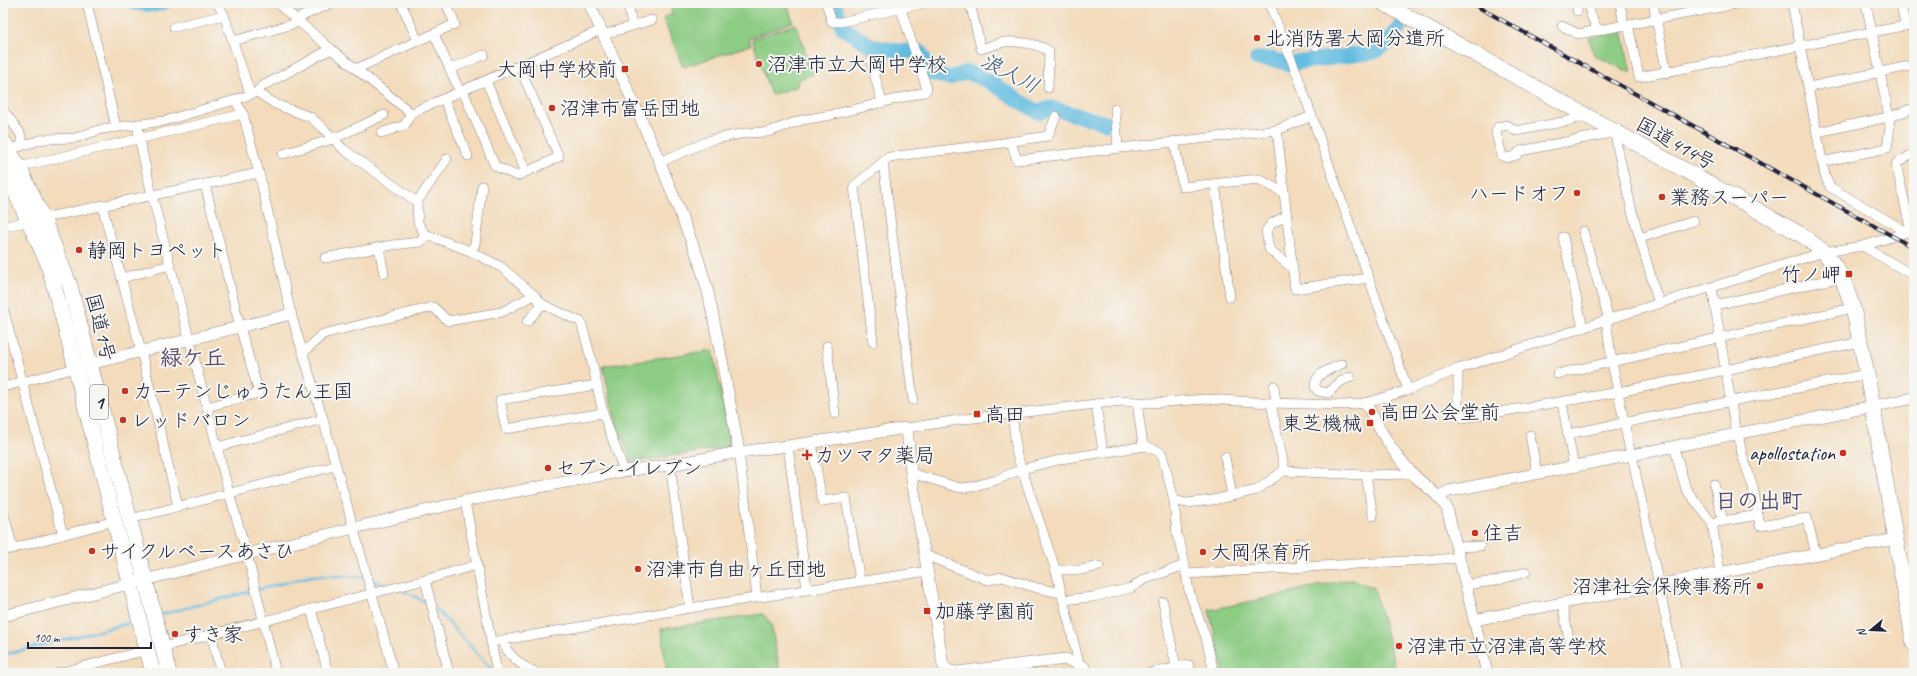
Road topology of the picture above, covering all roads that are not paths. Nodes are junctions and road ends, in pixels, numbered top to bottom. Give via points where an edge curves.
1 (87, 3) edge
2 (217, 3) edge
3 (277, 3) edge
4 (332, 3) edge
5 (401, 3) edge
6 (446, 3) edge
7 (589, 3) edge
8 (628, 3) edge
9 (826, 3) edge
10 (924, 3) edge
11 (970, 3) edge
12 (1269, 3) edge
13 (1383, 3) edge
14 (1590, 3) edge
15 (1620, 3) edge
16 (1654, 3) edge
17 (1742, 3) edge
18 (1792, 3) edge
19 (1866, 3) edge
20 (1901, 3) edge
21 (900, 6) edge
22 (224, 15) junction
23 (652, 20) dead end
24 (1657, 20) junction
25 (298, 21) junction
26 (1909, 25) edge
27 (632, 26) junction
28 (1562, 26) dead end
29 (1626, 26) junction
30 (174, 27) dead end
31 (1598, 30) junction
32 (1872, 32) junction
33 (602, 33) junction
34 (434, 34) junction
35 (233, 41) junction
36 (418, 41) junction
37 (1316, 46) dead end
38 (1800, 46) junction
39 (1287, 48) junction
40 (331, 49) junction
41 (484, 55) dead end
42 (870, 61) dead end
43 (1914, 65) edge
44 (519, 66) junction
45 (356, 69) junction
46 (450, 69) junction
47 (1879, 72) junction
48 (1667, 73) junction
49 (486, 81) junction
50 (1809, 87) junction
51 (1048, 88) dead end
52 (462, 91) junction
53 (253, 93) junction
54 (444, 99) junction
55 (234, 100) junction
56 (882, 103) junction
57 (1115, 108) dead end
58 (1914, 108) edge
59 (3, 110) edge
60 (411, 113) junction
61 (242, 114) junction
62 (384, 115) dead end
63 (1584, 115) junction
64 (1056, 116) dead end
65 (1312, 116) junction
66 (1888, 117) junction
67 (138, 124) junction
68 (116, 127) junction
69 (1276, 130) junction
70 (1817, 132) junction
71 (381, 133) dead end
72 (1616, 133) junction
73 (139, 138) junction
74 (333, 139) junction
75 (1174, 141) junction
76 (1008, 142) junction
77 (23, 145) junction
78 (5, 146) edge
79 (1118, 148) junction
80 (283, 154) dead end
81 (1914, 154) edge
82 (468, 156) dead end
83 (447, 159) dead end
84 (660, 162) junction
85 (883, 162) junction
86 (1822, 162) junction
87 (7, 166) edge
88 (526, 172) junction
89 (259, 173) junction
90 (205, 184) junction
91 (1215, 184) junction
92 (482, 186) dead end
93 (1284, 193) junction
94 (152, 195) junction
95 (417, 202) junction
96 (102, 205) junction
97 (1286, 216) junction
98 (36, 219) junction
99 (1694, 222) dead end
100 (3, 227) edge
101 (1583, 231) dead end
102 (1911, 231) edge
103 (425, 234) junction
104 (1563, 237) dead end
105 (1640, 238) junction
106 (1863, 246) junction
107 (379, 247) junction
108 (471, 251) junction
109 (1824, 252) junction
110 (325, 258) dead end
111 (170, 265) junction
112 (1292, 268) junction
113 (384, 274) dead end
114 (1914, 276) edge
115 (1842, 277) junction
116 (122, 278) junction
117 (1369, 278) junction
118 (1712, 288) junction
119 (534, 295) junction
120 (1230, 297) dead end
121 (542, 304) junction
122 (1659, 304) junction
123 (1715, 305) junction
124 (3, 308) edge
125 (1853, 308) junction
126 (291, 314) junction
127 (1608, 320) junction
128 (527, 322) dead end
129 (240, 327) junction
130 (1584, 328) junction
131 (1720, 337) junction
132 (189, 340) junction
133 (873, 342) dead end
134 (1860, 342) junction
135 (827, 346) dead end
136 (141, 351) junction
137 (303, 353) junction
138 (1612, 362) junction
139 (1342, 364) dead end
140 (83, 366) junction
141 (1458, 369) junction
142 (1725, 370) junction
143 (1557, 374) dead end
144 (1867, 374) junction
145 (1350, 378) dead end
146 (23, 381) junction
147 (597, 385) junction
148 (1274, 386) dead end
149 (3, 387) edge
150 (1408, 390) junction
151 (1619, 392) junction
152 (1914, 398) edge
153 (913, 400) dead end
154 (1730, 400) junction
155 (1137, 402) junction
156 (1274, 403) junction
157 (1366, 403) junction
158 (1562, 403) junction
159 (1096, 404) junction
160 (1872, 406) junction
161 (207, 407) junction
162 (603, 413) junction
163 (1012, 413) junction
164 (835, 414) dead end
165 (323, 418) junction
166 (1625, 423) junction
167 (907, 428) junction
168 (1568, 434) junction
169 (1737, 434) junction
170 (1530, 435) dead end
171 (812, 443) junction
172 (788, 446) junction
173 (1143, 446) junction
174 (217, 447) junction
175 (1674, 447) junction
176 (739, 452) junction
177 (1103, 452) junction
178 (1632, 456) junction
179 (1225, 457) dead end
180 (670, 465) junction
181 (335, 466) junction
182 (1574, 467) junction
183 (1022, 469) junction
184 (624, 471) junction
185 (1285, 471) junction
186 (911, 473) junction
187 (1413, 474) junction
188 (1537, 474) junction
189 (1366, 475) junction
190 (1714, 484) dead end
191 (229, 493) junction
192 (1232, 496) junction
193 (1439, 496) junction
194 (1174, 500) junction
195 (465, 501) junction
196 (178, 506) junction
197 (3, 511) edge
198 (1758, 515) junction
199 (1373, 516) dead end
200 (130, 519) junction
201 (114, 521) junction
202 (1722, 521) junction
203 (1712, 523) junction
204 (353, 528) junction
205 (63, 535) junction
206 (1896, 539) junction
207 (1300, 543) dead end
208 (1480, 546) dead end
209 (1456, 547) junction
210 (13, 549) junction
211 (3, 551) edge
212 (247, 554) junction
213 (1816, 554) junction
214 (925, 555) junction
215 (1459, 558) junction
216 (476, 565) junction
217 (1099, 566) dead end
218 (1302, 567) junction
219 (1185, 569) junction
220 (1055, 570) junction
221 (928, 571) junction
222 (1526, 572) dead end
223 (1720, 572) junction
224 (425, 580) junction
225 (137, 581) junction
226 (860, 581) junction
227 (1659, 584) junction
228 (1465, 585) junction
229 (807, 589) junction
230 (372, 594) junction
231 (1062, 596) junction
232 (757, 597) junction
233 (1163, 602) dead end
234 (1562, 603) junction
235 (690, 608) junction
236 (311, 609) junction
237 (3, 616) edge
238 (1474, 620) junction
239 (263, 621) junction
240 (211, 634) junction
241 (1569, 639) dead end
242 (496, 641) junction
243 (1914, 644) edge
244 (162, 647) junction
245 (147, 650) junction
246 (96, 663) junction
247 (1079, 663) junction
248 (1178, 669) edge
249 (58, 673) edge
250 (98, 673) edge
251 (153, 673) edge
252 (169, 673) edge
253 (221, 673) edge
254 (276, 673) edge
255 (328, 673) edge
256 (394, 673) edge
257 (449, 673) edge
258 (497, 673) edge
259 (536, 673) edge
260 (1086, 673) edge
261 (1150, 673) edge
262 (1190, 673) edge
263 (1214, 673) edge
264 (1487, 673) edge
265 (1677, 673) edge

1 - 68 street
2 - 22 street
3 - 25 street
4 - 25 street
5 - 36 street
6 - 34 street via 455,24
7 - 33 street
8 - 27 street
9 - 21 street via 832,22
10 - 21 street
11 - 51 street via 981,49 1004,42 1017,42 1044,47 1048,51
12 - 39 street
13 - 63 highway, 国道414号
14 - 31 street via 1590,13
15 - 29 street
16 - 24 street
17 - 24 street
18 - 38 street
19 - 32 street
20 - 26 street
21 - 56 street via 927,89 925,92
22 - 30 street
22 - 35 street
23 - 27 street
24 - 29 street
24 - 48 street
25 - 35 street
25 - 40 street
26 - 32 street
27 - 33 street
28 - 31 street via 1578,34
29 - 31 street
29 - 48 street via 1639,77
32 - 38 street
32 - 47 street
33 - 44 street
33 - 84 street
34 - 36 street
34 - 46 street
35 - 53 street
36 - 45 street
37 - 39 street via 1312,39
38 - 48 street
38 - 50 street
39 - 65 street
40 - 45 street
40 - 53 street
41 - 46 street
42 - 56 street
43 - 47 street
44 - 49 street
44 - 88 street via 559,157
45 - 60 street
46 - 52 street
47 - 50 street
47 - 66 street
49 - 52 street
49 - 88 street
50 - 70 street
52 - 54 street
52 - 88 street via 496,166 517,176
53 - 55 street
53 - 74 street via 310,117
54 - 60 street
54 - 82 street
55 - 61 street
55 - 67 street via 164,121
56 - 84 street via 802,120 768,132 711,140
57 - 79 street
58 - 66 street
59 - 77 street via 20,133
60 - 71 street via 404,125
61 - 73 street
61 - 89 street
62 - 74 street
63 - 72 highway, 国道414号
63 - 72 street via 1573,120 1516,131 1507,125 1498,127 1496,133 1502,156 1507,158 1517,155 1520,151
64 - 76 street via 1048,136
65 - 69 street
65 - 117 street
66 - 70 street
66 - 86 street via 1890,127 1887,148
67 - 68 street
67 - 73 street
68 - 77 street via 75,138 44,139
69 - 75 street
69 - 93 street
70 - 86 street
72 - 105 street via 1616,142
72 - 109 highway, 国道414号 via 1802,235
73 - 87 street
73 - 94 street
74 - 80 street
74 - 95 street via 343,150
75 - 79 street
75 - 91 street via 1183,187
76 - 79 street via 1011,142 1017,160
76 - 85 street via 889,157
77 - 78 street
78 - 87 highway, 国道1号 / 1
81 - 102 street via 1896,164
83 - 95 street
84 - 176 street via 698,258 708,292
85 - 133 street via 854,186
85 - 153 street
86 - 102 street via 1830,187
87 - 98 highway, 国道1号 / 1
89 - 90 street
89 - 126 street
90 - 94 street
90 - 129 street
91 - 93 street via 1259,179
91 - 120 street
92 - 108 street via 475,244
93 - 97 street
94 - 96 street
94 - 111 street
95 - 103 street via 418,224
96 - 98 street
96 - 116 street
97 - 112 street
97 - 112 street via 1272,223 1266,231 1269,249
98 - 100 street
98 - 140 highway, 国道1号 / 1 via 70,286
99 - 105 street
101 - 127 street
102 - 106 street
103 - 107 street via 421,242
103 - 108 street
104 - 130 street
105 - 122 street
106 - 109 street
106 - 114 street
107 - 110 street
107 - 113 street
108 - 119 street via 501,268
109 - 115 highway, 国道414号
109 - 118 street
111 - 116 street
111 - 132 street
112 - 117 street via 1295,289
115 - 123 street
115 - 125 highway, 国道414号
116 - 136 street
117 - 150 street
118 - 122 street
118 - 123 street
119 - 121 street
119 - 137 street via 502,312 448,321 433,307 323,334
121 - 128 street
121 - 147 street via 581,322
122 - 127 street
123 - 131 street
124 - 146 street
125 - 131 street
125 - 134 highway, 国道414号
126 - 129 street
126 - 137 street
127 - 130 street
127 - 138 street
129 - 132 street
129 - 161 street via 259,392
130 - 141 street
131 - 138 street
131 - 142 street
132 - 136 street
132 - 161 street
134 - 142 street
134 - 144 highway, 国道414号
135 - 164 street
136 - 140 street
136 - 196 street
137 - 165 street
138 - 143 street
138 - 151 street
139 - 145 street via 1319,375 1315,387 1318,391 1328,393 1340,382
140 - 146 street
140 - 200 highway, 国道1号 / 1
140 - 201 highway, 国道1号 / 1
141 - 150 street
141 - 158 street via 1458,405 1463,418
142 - 151 street
142 - 154 street
144 - 154 street
144 - 160 highway, 国道414号
146 - 149 street
146 - 205 street
147 - 162 street
147 - 162 street via 500,400 506,429
148 - 156 street
150 - 157 street
151 - 158 street
151 - 166 street
152 - 160 street
154 - 166 street
154 - 169 street
155 - 156 street via 1206,399
155 - 159 street
155 - 173 street
156 - 157 street
156 - 185 street
157 - 187 street via 1393,451
158 - 168 street
159 - 163 street
159 - 177 street
160 - 169 street
160 - 206 highway, 国道414号
161 - 174 street
162 - 184 street
163 - 167 street
163 - 183 street via 1017,455
165 - 174 street
165 - 181 street
166 - 168 street
166 - 178 street
167 - 171 street
167 - 186 street
168 - 182 street
169 - 175 street
169 - 198 street
170 - 188 street
171 - 172 street
171 - 226 street via 822,501 846,498
172 - 176 street
172 - 229 street
173 - 177 street
173 - 194 street via 1162,454
174 - 191 street
175 - 178 street
175 - 203 street via 1686,489
176 - 180 street
176 - 232 street
177 - 183 street
178 - 182 street
178 - 227 street
179 - 192 street
180 - 184 street
180 - 235 street
181 - 191 street
181 - 204 street
182 - 188 street
183 - 186 street via 996,480 960,488
183 - 220 street
184 - 195 street
185 - 189 street
185 - 192 street via 1257,490
186 - 214 street
187 - 189 street
187 - 193 street
188 - 193 street via 1449,491
189 - 199 street
190 - 202 street
191 - 196 street
191 - 212 street
192 - 194 street via 1186,503
193 - 209 street via 1447,508
194 - 219 street via 1177,535
195 - 204 street
195 - 216 street
196 - 200 street
197 - 210 street
198 - 202 street
198 - 213 street via 1760,526 1807,518
200 - 225 highway, 国道1号 / 1
201 - 205 street
201 - 225 highway, 国道1号 / 1
202 - 203 street
203 - 223 street
204 - 212 street
204 - 230 street
205 - 210 street
206 - 213 street
206 - 243 highway, 国道414号
207 - 218 street
208 - 209 street
209 - 215 street
210 - 211 street
212 - 225 street
212 - 239 street
213 - 223 street
214 - 221 street
214 - 231 street via 988,580 1002,577
215 - 218 street
215 - 228 street
216 - 224 street
216 - 242 street
217 - 220 street
218 - 219 street
219 - 231 street via 1144,580 1131,588 1092,597
219 - 263 street via 1189,591 1210,651
220 - 231 street
221 - 226 street
221 - 247 street via 943,665 948,671 1066,659
222 - 228 street via 1495,581
223 - 227 street
224 - 230 street
224 - 257 street
225 - 237 street
225 - 244 highway, 国道1号 / 1
225 - 245 highway, 国道1号 / 1
226 - 229 street
227 - 234 street
227 - 265 street
228 - 238 street
229 - 232 street
230 - 236 street
230 - 256 street
231 - 247 street
232 - 235 street
233 - 248 street
234 - 238 street
234 - 241 street
235 - 242 street
236 - 239 street
236 - 255 street
238 - 264 street
239 - 240 street
239 - 254 street
240 - 244 street
240 - 253 street
242 - 258 street
242 - 259 street via 524,668
244 - 252 highway, 国道1号 / 1
245 - 246 street
245 - 251 highway, 国道1号 / 1
246 - 249 street
246 - 250 street
247 - 260 street
248 - 261 street
248 - 262 street via 1189,665

